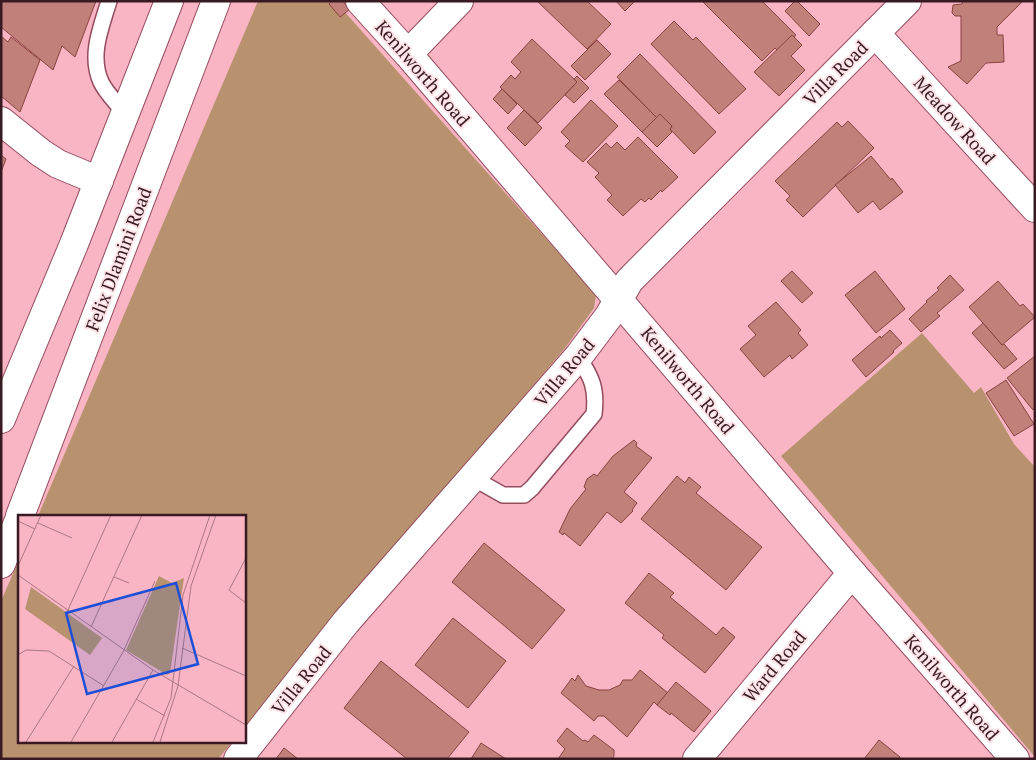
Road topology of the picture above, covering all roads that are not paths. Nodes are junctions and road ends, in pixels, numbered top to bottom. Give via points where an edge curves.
1 (110, 1) edge
2 (170, 1) edge
3 (216, 1) edge
4 (360, 1) edge
5 (459, 1) edge
6 (907, 1) edge
7 (875, 33) junction
8 (408, 54) junction
9 (125, 114) junction
10 (1, 121) edge
11 (99, 181) junction
12 (1035, 208) edge
13 (619, 299) junction
14 (578, 357) junction
15 (1, 419) edge
16 (473, 478) junction
17 (20, 515) edge
18 (18, 522) edge
19 (1, 564) edge
20 (852, 573) junction
21 (238, 759) edge
22 (697, 759) edge
23 (1015, 759) edge

1 - 9 lane via 94,57 102,83
2 - 9 street
3 - 17 street, Felix Dlamini Road
4 - 8 street, Kenilworth Road
5 - 8 street
6 - 7 street, Villa Road
7 - 12 street, Meadow Road
7 - 13 street, Villa Road via 629,280
8 - 13 street, Kenilworth Road
9 - 11 street
10 - 11 street via 58,164
11 - 15 street
13 - 14 street, Villa Road
13 - 20 street, Kenilworth Road
14 - 16 street, Villa Road
14 - 16 lane via 594,385 594,414 532,488 524,495 503,495
16 - 21 street, Villa Road via 346,622
18 - 19 street
20 - 22 street, Ward Road
20 - 23 street, Kenilworth Road

